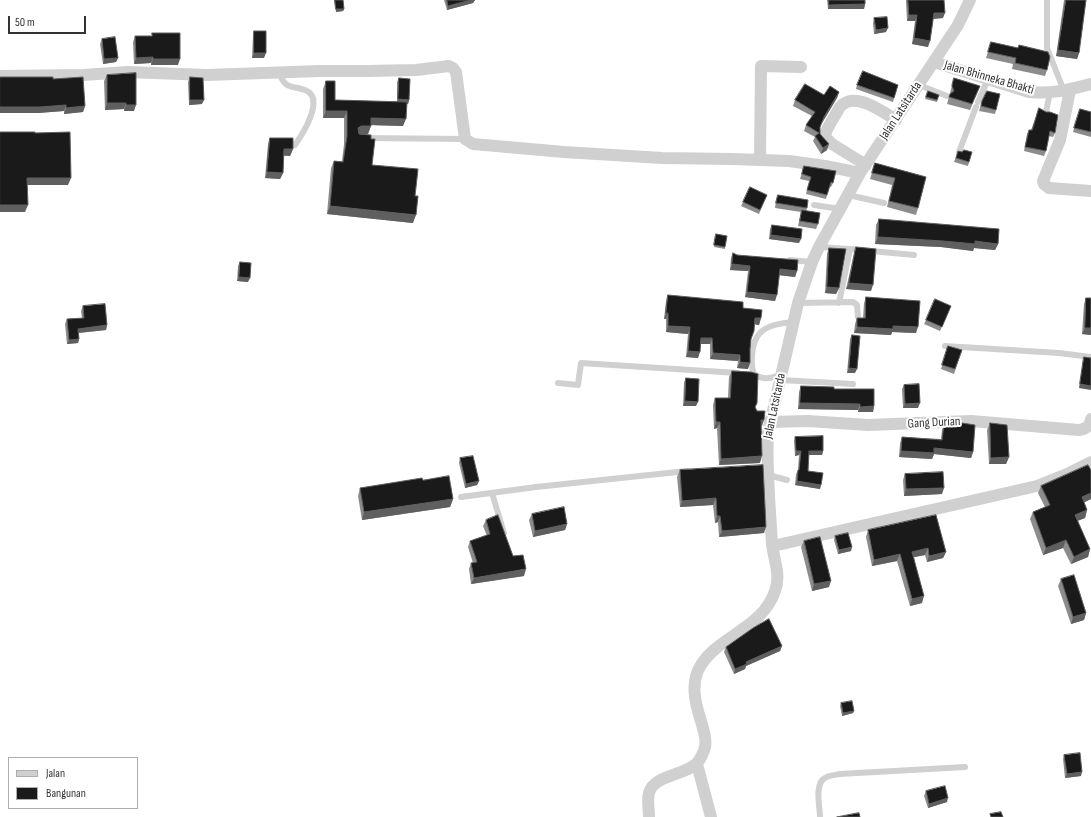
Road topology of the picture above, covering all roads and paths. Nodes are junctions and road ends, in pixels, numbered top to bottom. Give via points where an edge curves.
1 (970, 0) edge
2 (1047, 0) edge
3 (934, 62) junction
4 (801, 66) dead end
5 (279, 72) junction
6 (0, 76) edge
7 (988, 79) junction
8 (1091, 84) edge
9 (919, 85) junction
10 (1067, 91) junction
11 (1050, 92) junction
12 (947, 96) dead end
13 (1046, 112) edge
14 (896, 120) junction
15 (359, 138) edge
16 (465, 138) junction
17 (295, 145) edge
18 (959, 152) edge
19 (760, 160) junction
20 (863, 169) junction
21 (1091, 191) edge
22 (848, 195) junction
23 (884, 204) dead end
24 (814, 205) dead end
25 (840, 209) junction
26 (819, 247) junction
27 (850, 249) junction
28 (914, 254) dead end
29 (782, 260) edge
30 (812, 262) junction
31 (798, 303) junction
32 (840, 303) junction
33 (858, 317) edge
34 (793, 322) junction
35 (945, 346) dead end
36 (1091, 356) edge
37 (754, 374) junction
38 (781, 377) junction
39 (558, 383) dead end
40 (853, 384) dead end
41 (769, 416) junction
42 (1091, 419) edge
43 (1091, 462) edge
44 (766, 470) junction
45 (697, 471) edge
46 (787, 480) dead end
47 (492, 493) junction
48 (461, 497) dead end
49 (506, 539) edge
50 (772, 546) junction
51 (697, 764) junction
52 (965, 767) dead end
53 (649, 817) edge
54 (711, 817) edge
55 (820, 817) edge

1 - 3 street, Jalan Latsitarda via 958,25
2 - 10 lane via 1047,48
3 - 7 street, Jalan Bhinneka Bhakti
3 - 9 street, Jalan Latsitarda
4 - 19 street via 761,66
5 - 6 street via 207,75 128,72
5 - 16 street via 388,71 451,67 456,70
5 - 17 lane via 285,84 305,90 312,102 310,120
7 - 11 street, Jalan Bhinneka Bhakti via 1029,92
7 - 18 lane
8 - 10 street, Jalan Bhinneka Bhakti
9 - 12 lane
9 - 14 street, Jalan Latsitarda
10 - 11 street, Jalan Bhinneka Bhakti
10 - 21 street via 1060,140 1043,182 1049,188
11 - 13 lane
14 - 20 street, Jalan Latsitarda
14 - 20 street via 861,102 849,102 840,107 825,137
15 - 16 lane
16 - 19 street via 476,145 564,152
19 - 20 street
20 - 22 street, Jalan Latsitarda
22 - 23 lane
22 - 25 street, Jalan Latsitarda
24 - 25 lane
25 - 26 street, Jalan Latsitarda
26 - 27 lane
26 - 30 street, Jalan Latsitarda
27 - 28 lane
27 - 32 lane
29 - 30 lane
30 - 31 street, Jalan Latsitarda
31 - 32 lane
31 - 34 street, Jalan Latsitarda
32 - 33 lane via 855,302
34 - 37 lane via 767,327 758,334 752,346
34 - 38 street, Jalan Latsitarda
35 - 36 lane
37 - 38 lane via 765,378
37 - 39 lane via 581,363 578,385
38 - 40 lane
38 - 41 street, Jalan Latsitarda
41 - 42 street, Gang Durian via 876,425 971,422 1079,430 1088,426
41 - 44 street, Jalan Latsitarda
43 - 50 street via 1037,486
44 - 46 lane
44 - 50 street, Jalan Latsitarda
45 - 47 lane
47 - 48 lane
47 - 49 lane
50 - 51 street, Jalan Latsitarda via 778,578 775,594 751,624 709,654 697,674 694,694 705,736 705,746
51 - 53 street via 654,785 649,793
51 - 54 street
52 - 55 lane via 830,776 820,783

